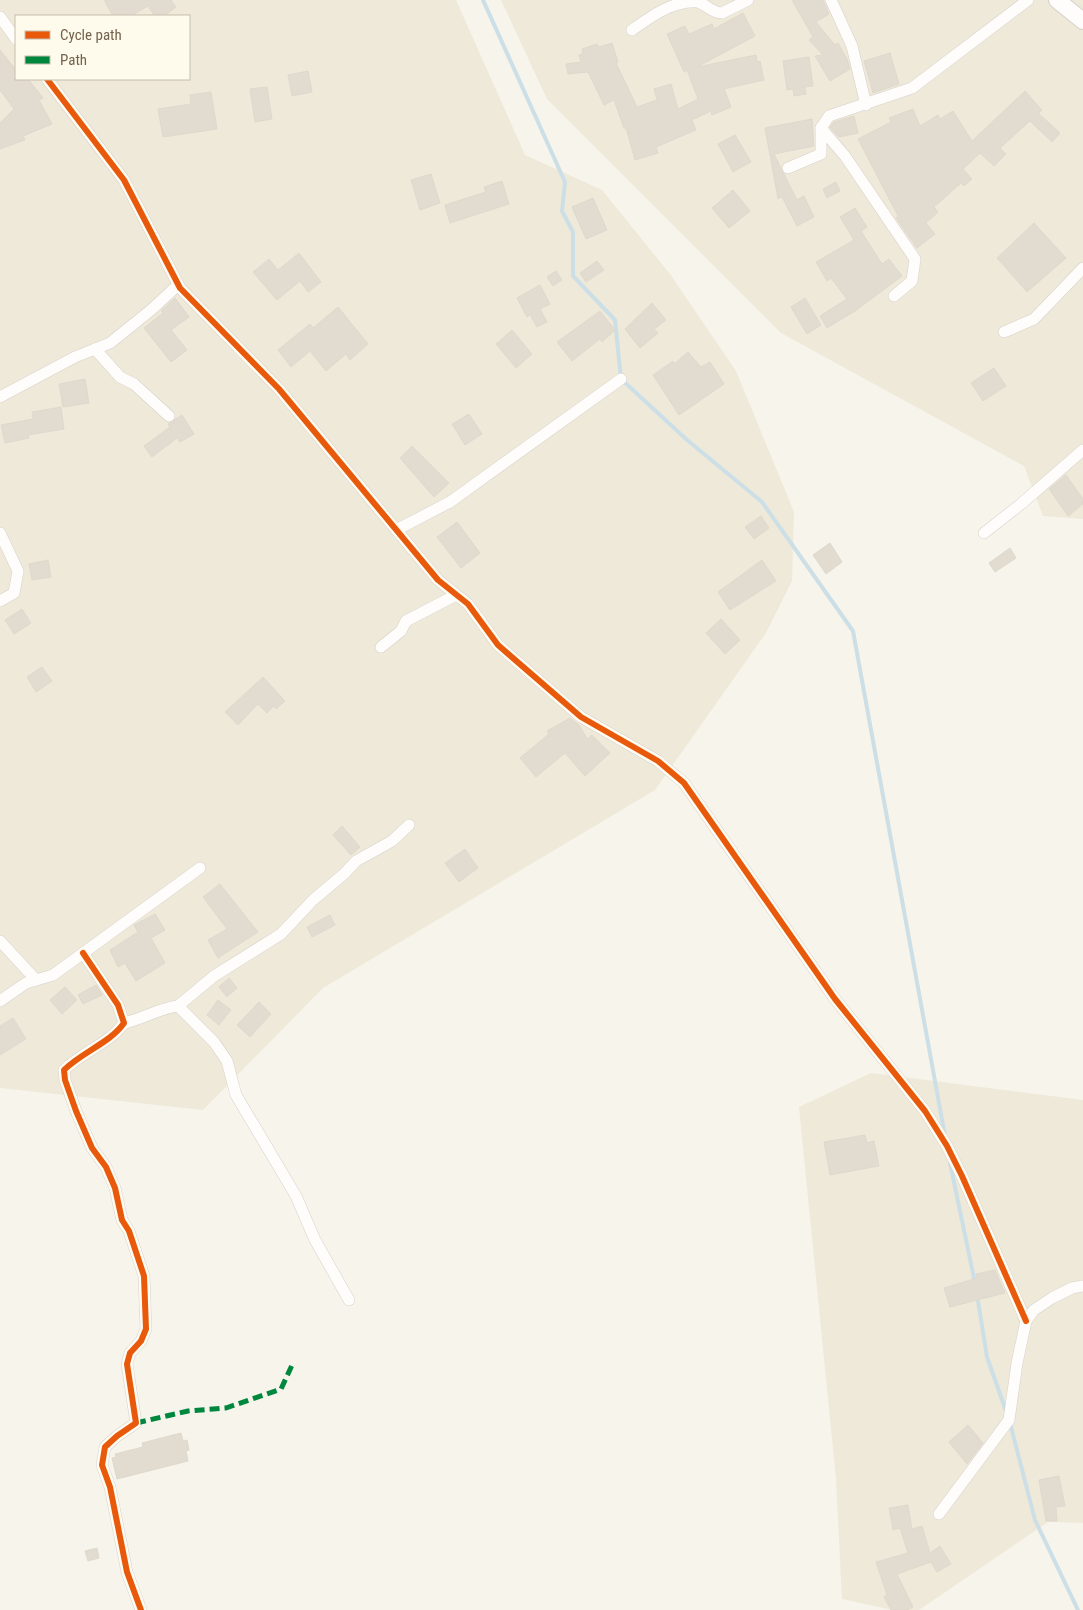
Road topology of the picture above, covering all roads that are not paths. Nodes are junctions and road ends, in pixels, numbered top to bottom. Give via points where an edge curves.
1 (748, 0) edge
2 (831, 0) edge
3 (1028, 0) edge
4 (1057, 0) edge
5 (0, 17) edge
6 (1083, 21) edge
7 (632, 30) dead end
8 (15, 38) edge
9 (47, 80) edge
10 (866, 105) junction
11 (820, 128) junction
12 (788, 168) dead end
13 (1083, 268) edge
14 (178, 285) junction
15 (894, 296) dead end
16 (1004, 332) dead end
17 (94, 349) junction
18 (621, 379) dead end
19 (0, 396) edge
20 (169, 416) dead end
21 (1083, 450) edge
22 (398, 529) junction
23 (0, 533) edge
24 (984, 533) dead end
25 (456, 595) junction
26 (0, 601) edge
27 (380, 647) dead end
28 (409, 825) dead end
29 (200, 868) dead end
30 (0, 941) edge
31 (83, 953) junction
32 (36, 980) junction
33 (0, 1001) edge
34 (178, 1006) junction
35 (124, 1023) junction
36 (1083, 1286) edge
37 (349, 1300) dead end
38 (1026, 1321) junction
39 (939, 1514) dead end
40 (141, 1610) edge

1 - 7 street via 722,13 700,3 678,2
2 - 10 street via 852,46
3 - 10 street via 912,88
4 - 6 main road
5 - 8 street
9 - 14 street via 124,180
10 - 11 street via 829,116
11 - 12 street via 821,154
11 - 15 street via 845,156 915,259 912,281
13 - 16 street via 1034,319
14 - 17 street via 122,334
14 - 22 street via 279,389
17 - 19 street
17 - 20 street via 120,377 134,384
18 - 22 street via 450,502
21 - 24 street
22 - 25 street via 438,580
23 - 26 street via 18,571 14,593
25 - 27 street via 406,621 401,631
25 - 38 street via 468,604 498,645 581,717 658,760 684,783 835,999 925,1111 962,1176
28 - 34 street via 392,841 356,861 281,934 214,976
29 - 31 street
30 - 32 street
31 - 32 street via 53,975
31 - 35 street via 118,1005
32 - 33 street
34 - 35 street via 166,1007 139,1020
34 - 37 street via 214,1042 227,1061 236,1095 296,1196 315,1240
35 - 40 street via 117,1032 64,1070 92,1148 116,1188 122,1220 130,1231 144,1276 146,1330 130,1353 127,1364 136,1423 105,1447 102,1465 110,1487 127,1572
36 - 38 street via 1052,1298 1034,1310
38 - 39 street via 1009,1420

